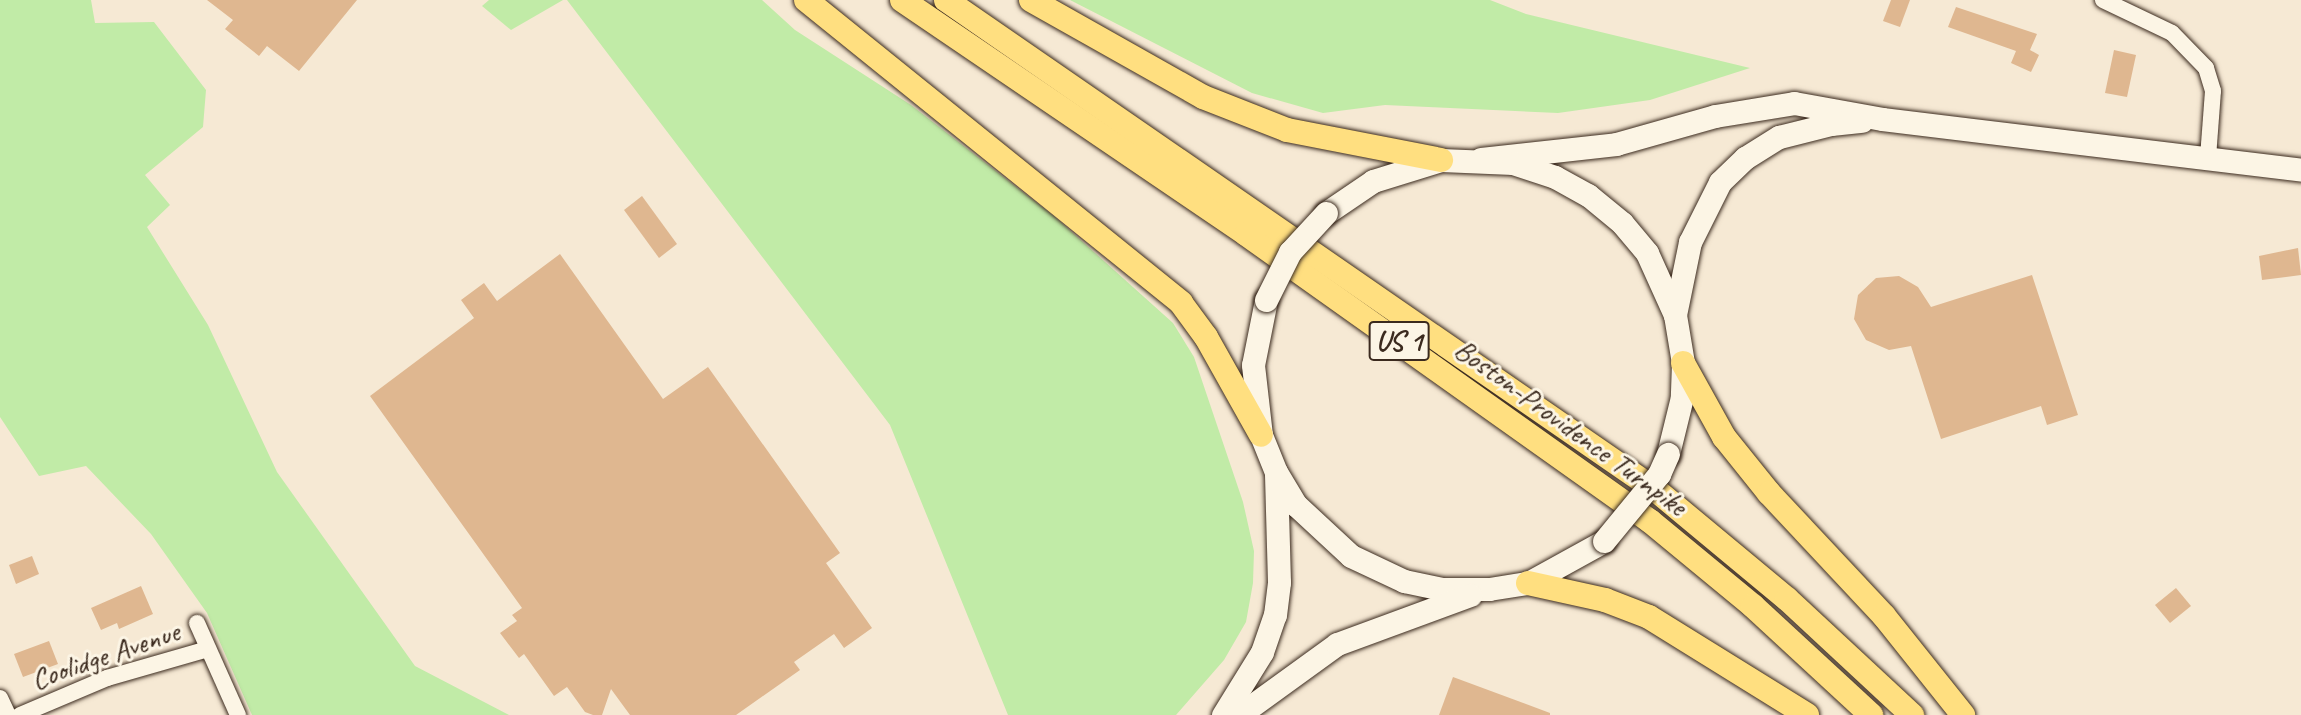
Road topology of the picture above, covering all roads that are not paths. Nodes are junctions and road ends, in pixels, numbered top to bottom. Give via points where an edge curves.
1 (806, 0) edge
2 (902, 0) edge
3 (946, 0) edge
4 (1031, 0) edge
5 (2103, 0) edge
6 (1882, 119) junction
7 (2208, 158) junction
8 (1481, 159) junction
9 (1441, 160) junction
10 (2301, 170) edge
11 (1675, 315) junction
12 (1683, 363) junction
13 (1261, 435) junction
14 (1276, 472) junction
15 (1528, 583) junction
16 (1489, 589) junction
17 (197, 623) dead end
18 (208, 649) junction
19 (0, 698) edge
20 (8, 715) edge
21 (20, 715) edge
22 (238, 715) edge
23 (1223, 715) edge
24 (1239, 715) edge
25 (1807, 715) edge
26 (1871, 715) edge
27 (1912, 715) edge
28 (1963, 715) edge

1 - 13 main road via 1181,303 1206,337
2 - 26 main road, Boston-Providence Turnpike / US 1 via 1257,241 1650,521 1753,606
3 - 27 main road, Boston-Providence Turnpike / US 1 via 1657,491 1797,608
4 - 9 main road via 1215,102 1287,130
5 - 7 street via 2172,33 2206,68 2213,91
6 - 7 main road
6 - 8 main road via 1794,103 1715,117 1616,144
6 - 11 main road via 1830,124 1779,137 1720,181 1690,242
7 - 10 main road
8 - 9 main road
8 - 11 main road via 1555,177 1610,211 1647,253
9 - 13 main road, bridge via 1373,181 1326,213 1290,252 1266,300 1253,365
11 - 12 main road
12 - 15 main road, bridge via 1682,397 1668,454 1651,485 1604,541
12 - 28 main road via 1739,456 1884,616
13 - 14 main road
14 - 16 main road via 1296,505 1351,556 1404,581 1442,589
14 - 23 main road via 1279,582 1275,615 1262,652
15 - 16 main road
15 - 25 main road via 1605,600 1649,617
16 - 24 main road via 1337,644
17 - 18 street, Coolidge Avenue
18 - 21 street, Coolidge Avenue via 107,678
18 - 22 street, Coolidge Avenue
19 - 20 street

